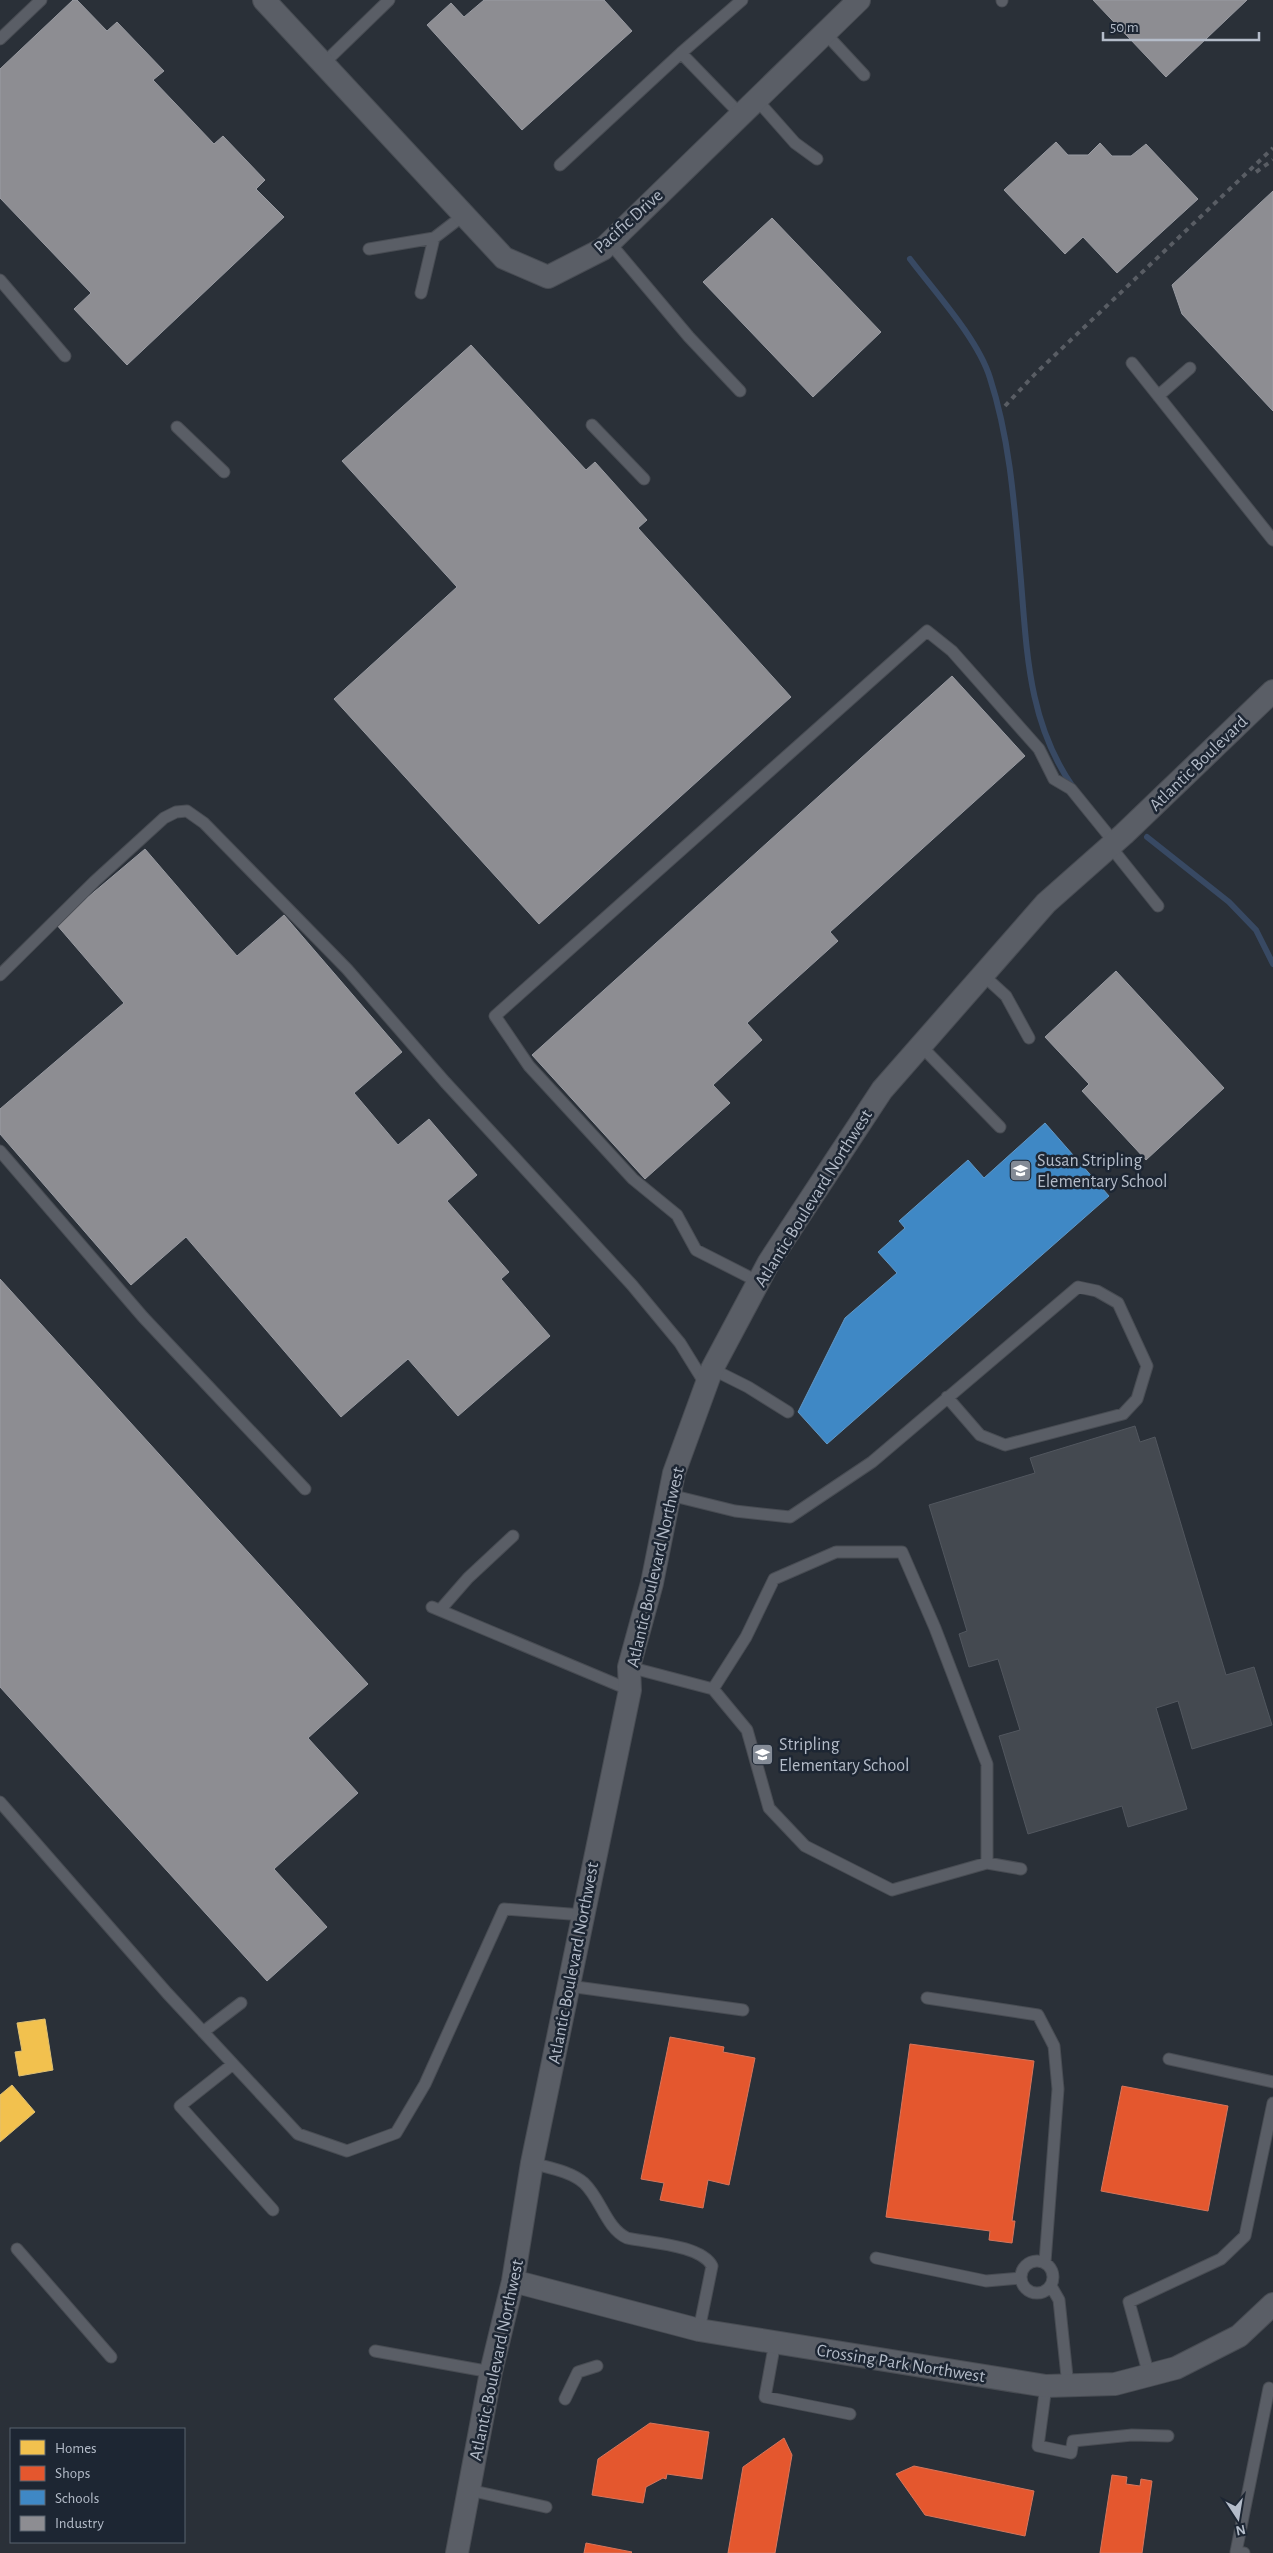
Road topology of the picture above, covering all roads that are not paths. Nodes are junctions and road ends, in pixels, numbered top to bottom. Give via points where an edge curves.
1 (41, 0) edge
2 (264, 0) edge
3 (389, 0) edge
4 (742, 0) edge
5 (859, 0) edge
6 (825, 33) junction
7 (0, 39) edge
8 (682, 53) junction
9 (323, 64) junction
10 (864, 75) dead end
11 (748, 107) junction
12 (817, 159) dead end
13 (560, 165) dead end
14 (464, 215) junction
15 (434, 238) junction
16 (609, 242) junction
17 (369, 249) dead end
18 (0, 280) edge
19 (421, 293) dead end
20 (65, 356) dead end
21 (1132, 364) dead end
22 (1190, 368) dead end
23 (740, 391) dead end
24 (1158, 396) junction
25 (592, 425) dead end
26 (178, 426) dead end
27 (224, 472) dead end
28 (644, 478) dead end
29 (1273, 540) edge
30 (1273, 691) edge
31 (1116, 841) junction
32 (1158, 906) dead end
33 (0, 975) edge
34 (983, 975) junction
35 (1030, 1038) dead end
36 (920, 1046) junction
37 (1000, 1127) dead end
38 (0, 1151) edge
39 (759, 1282) junction
40 (709, 1377) junction
41 (947, 1397) junction
42 (788, 1412) dead end
43 (305, 1489) dead end
44 (670, 1496) junction
45 (513, 1536) dead end
46 (629, 1667) junction
47 (712, 1689) junction
48 (630, 1690) junction
49 (0, 1802) edge
50 (987, 1863) junction
51 (1021, 1869) dead end
52 (583, 1915) junction
53 (569, 1986) junction
54 (927, 1998) dead end
55 (241, 2003) dead end
56 (743, 2010) dead end
57 (203, 2032) junction
58 (1169, 2059) dead end
59 (233, 2064) junction
60 (1273, 2082) edge
61 (1273, 2103) edge
62 (532, 2163) junction
63 (273, 2210) dead end
64 (17, 2249) dead end
65 (876, 2258) dead end
66 (1045, 2262) junction
67 (1021, 2278) junction
68 (514, 2281) junction
69 (1051, 2286) junction
70 (1273, 2304) edge
71 (699, 2330) junction
72 (775, 2342) junction
73 (375, 2351) dead end
74 (112, 2356) dead end
75 (597, 2366) dead end
76 (492, 2372) junction
77 (1149, 2375) junction
78 (1057, 2386) junction
79 (1269, 2388) dead end
80 (565, 2398) dead end
81 (850, 2414) dead end
82 (1168, 2436) dead end
83 (469, 2490) junction
84 (546, 2507) dead end
85 (457, 2553) edge
86 (1244, 2553) edge

1 - 7 lane
2 - 9 street, Pacific Drive
3 - 9 lane
4 - 8 lane
5 - 6 street, Pacific Drive
6 - 10 lane
6 - 11 street, Pacific Drive
8 - 11 lane
8 - 13 lane
9 - 14 street, Pacific Drive
11 - 12 lane
11 - 16 street, Pacific Drive
14 - 15 lane
14 - 16 street, Pacific Drive via 504,258 548,277 603,249
15 - 17 lane
15 - 19 lane
16 - 23 lane via 689,337
18 - 20 lane
21 - 24 lane
22 - 24 lane
24 - 29 lane
25 - 28 lane
26 - 27 lane
30 - 31 street, Atlantic Boulevard
31 - 32 lane
31 - 34 street, Atlantic Boulevard Northwest via 1046,903
31 - 39 lane via 1071,789 1054,779 1039,748 952,651 927,631 495,1016 529,1066 633,1179 677,1215 696,1250
33 - 40 lane via 94,881 164,818 187,811 204,823 347,969 458,1096 632,1285
34 - 35 lane via 1006,996
34 - 36 street, Atlantic Boulevard Northwest
36 - 37 lane
36 - 39 street, Atlantic Boulevard Northwest via 882,1090
38 - 43 lane via 143,1318
39 - 40 street, Atlantic Boulevard Northwest
40 - 42 lane via 748,1387
40 - 44 street, Atlantic Boulevard Northwest via 674,1473
41 - 41 lane via 1078,1287 1097,1291 1118,1303 1147,1366 1137,1399 1123,1414 1005,1445 980,1435
41 - 44 lane via 872,1462 790,1517 735,1511
44 - 46 street, Atlantic Boulevard Northwest via 652,1583
45 - 48 lane via 436,1609
46 - 47 lane
46 - 48 street, Atlantic Boulevard Northwest
47 - 50 lane via 746,1730 769,1808 805,1846 892,1890
47 - 50 lane via 746,1637 774,1579 836,1552 902,1552 935,1628 986,1764
48 - 52 street, Atlantic Boulevard Northwest
49 - 57 lane
50 - 51 lane
52 - 53 street, Atlantic Boulevard Northwest
52 - 59 lane via 504,1909 425,2084 396,2133 347,2151 298,2134
53 - 56 lane
53 - 62 street, Atlantic Boulevard Northwest
54 - 66 lane via 1038,2016 1047,2029 1054,2046 1058,2089
55 - 57 lane
57 - 59 lane
58 - 60 lane
59 - 63 lane via 180,2106
61 - 77 lane via 1245,2236 1221,2259 1129,2302
62 - 68 street, Atlantic Boulevard Northwest
62 - 71 lane via 571,2175 585,2184 617,2233 627,2238 697,2252 708,2259 712,2266
64 - 74 lane
65 - 67 lane via 986,2281
66 - 67 lane via 1035,2260 1026,2264
66 - 69 lane via 1054,2275
67 - 69 lane via 1024,2287 1033,2292 1043,2292
68 - 71 street, Crossing Park Northwest
68 - 76 street, Atlantic Boulevard Northwest
69 - 78 lane via 1059,2300
70 - 77 street, Crossing Park Northwest via 1240,2336 1176,2368
71 - 72 street, Crossing Park Northwest
72 - 78 street, Crossing Park Northwest
72 - 81 lane via 765,2397
73 - 76 lane
75 - 80 lane via 578,2372
76 - 83 street, Atlantic Boulevard Northwest
77 - 78 street, Crossing Park Northwest via 1114,2384
78 - 82 lane via 1038,2446 1070,2452 1073,2442 1132,2435
79 - 86 lane via 1236,2552
83 - 84 lane
83 - 85 street, Atlantic Boulevard Northwest

